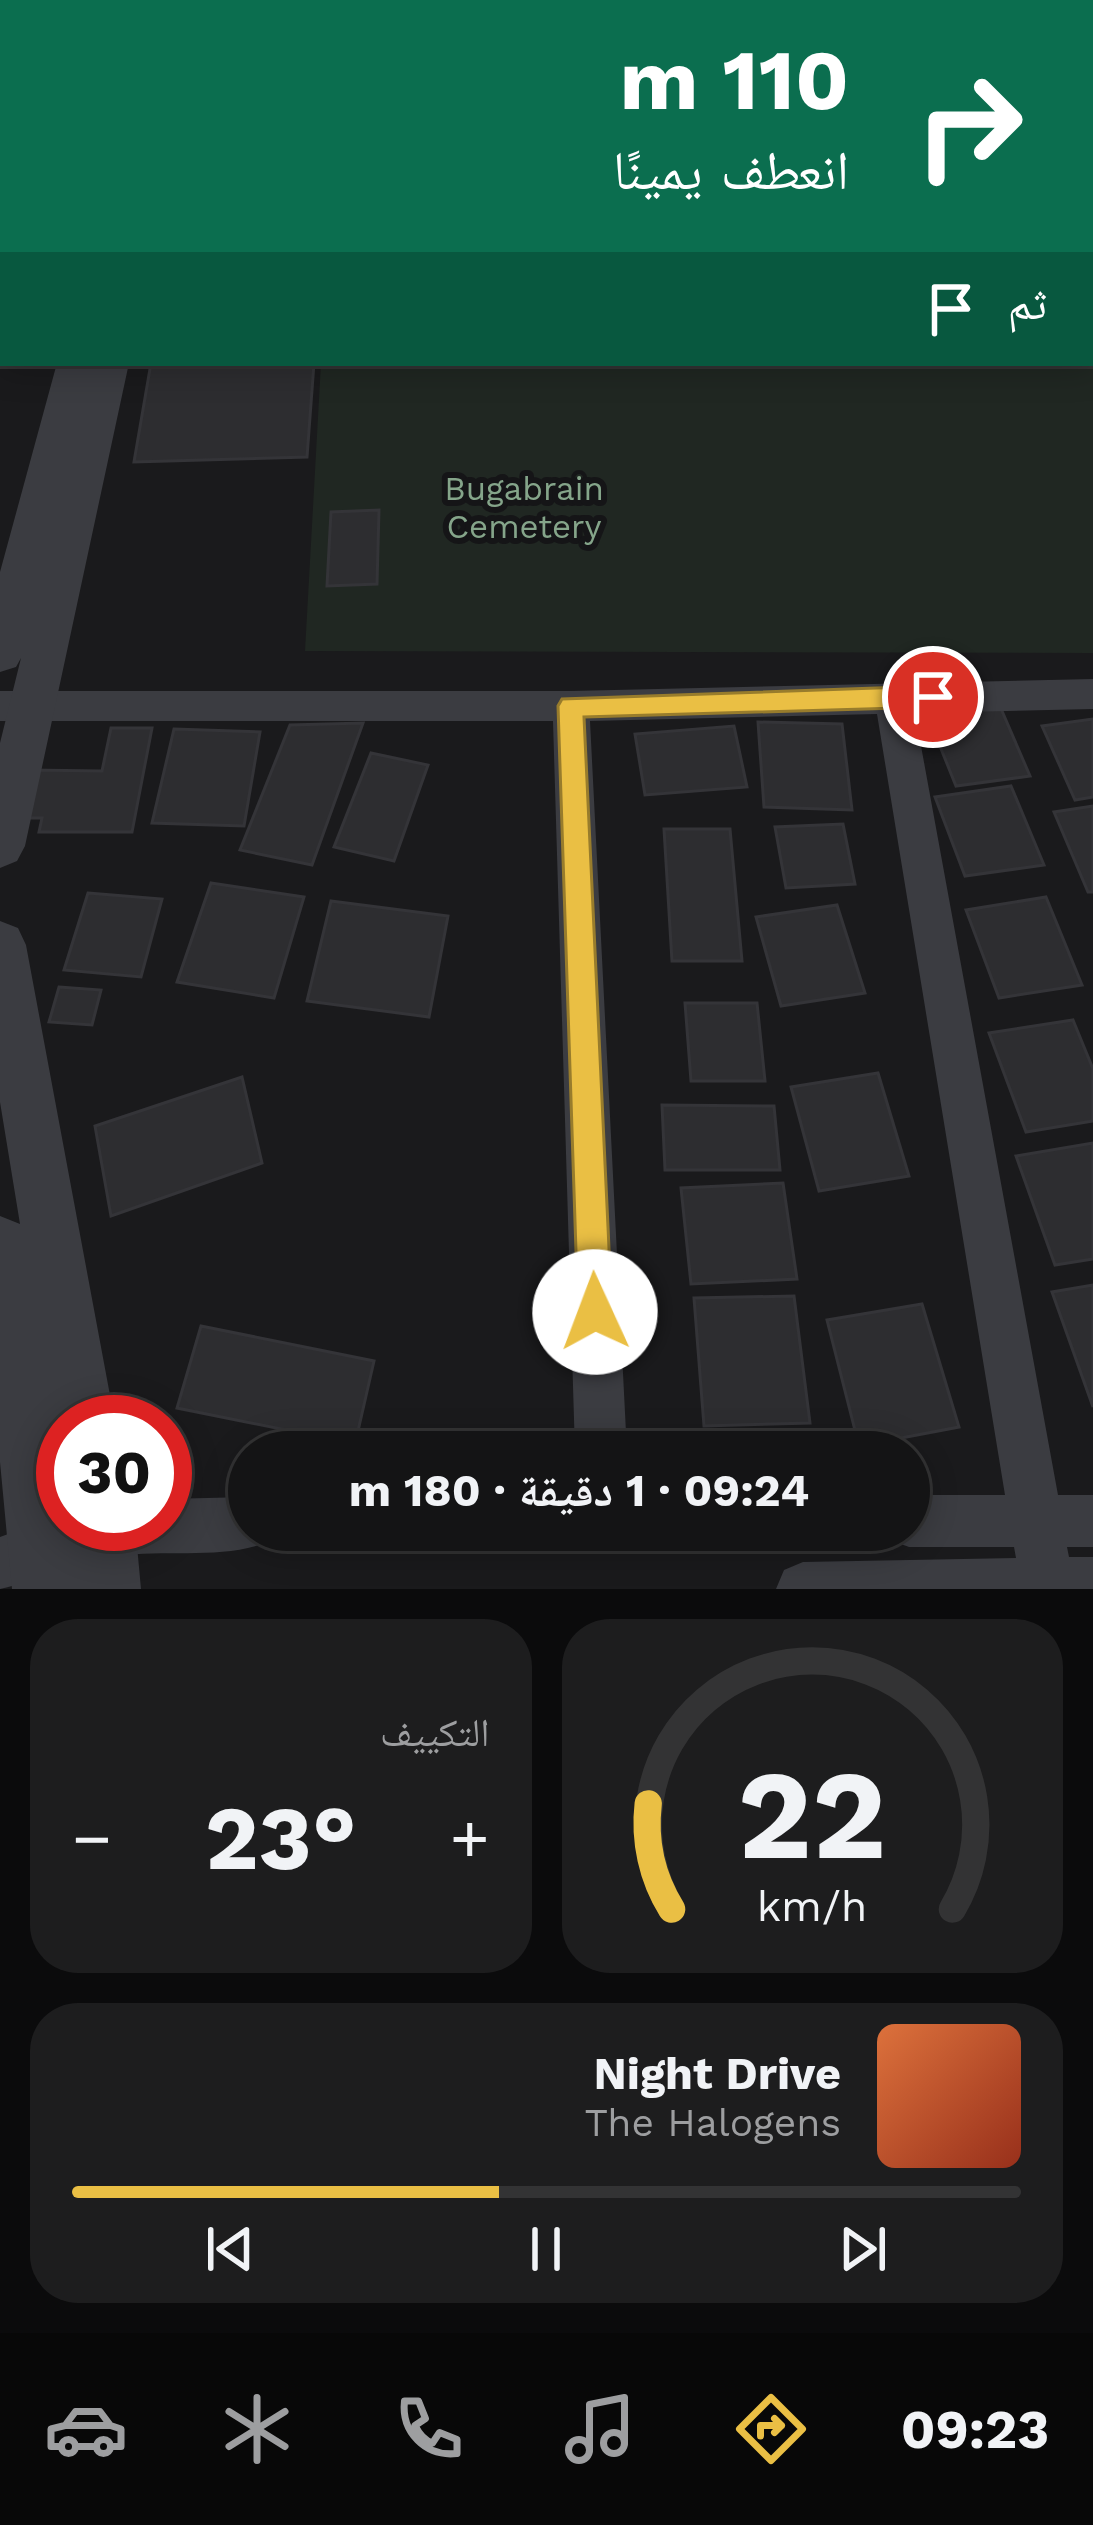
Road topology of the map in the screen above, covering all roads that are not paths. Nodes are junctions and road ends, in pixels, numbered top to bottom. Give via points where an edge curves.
1 (75, 366) edge
2 (109, 366) edge
3 (0, 653) edge
4 (1093, 694) edge
5 (893, 697) junction
6 (571, 706) junction
7 (18, 707) edge
8 (0, 847) edge
9 (0, 945) edge
10 (0, 1245) edge
11 (79, 1395) edge
12 (600, 1431) edge
13 (1034, 1520) junction
14 (930, 1521) edge
15 (1093, 1521) edge
16 (228, 1527) edge
17 (54, 1562) edge
18 (1062, 1586) edge
19 (802, 1589) edge

1 - 3 street
2 - 7 street
4 - 5 street
5 - 6 street
5 - 13 street
6 - 7 street
6 - 12 street
7 - 8 street
9 - 11 street
10 - 17 street
13 - 14 street
13 - 15 street
13 - 18 street
16 - 17 street
18 - 19 street

